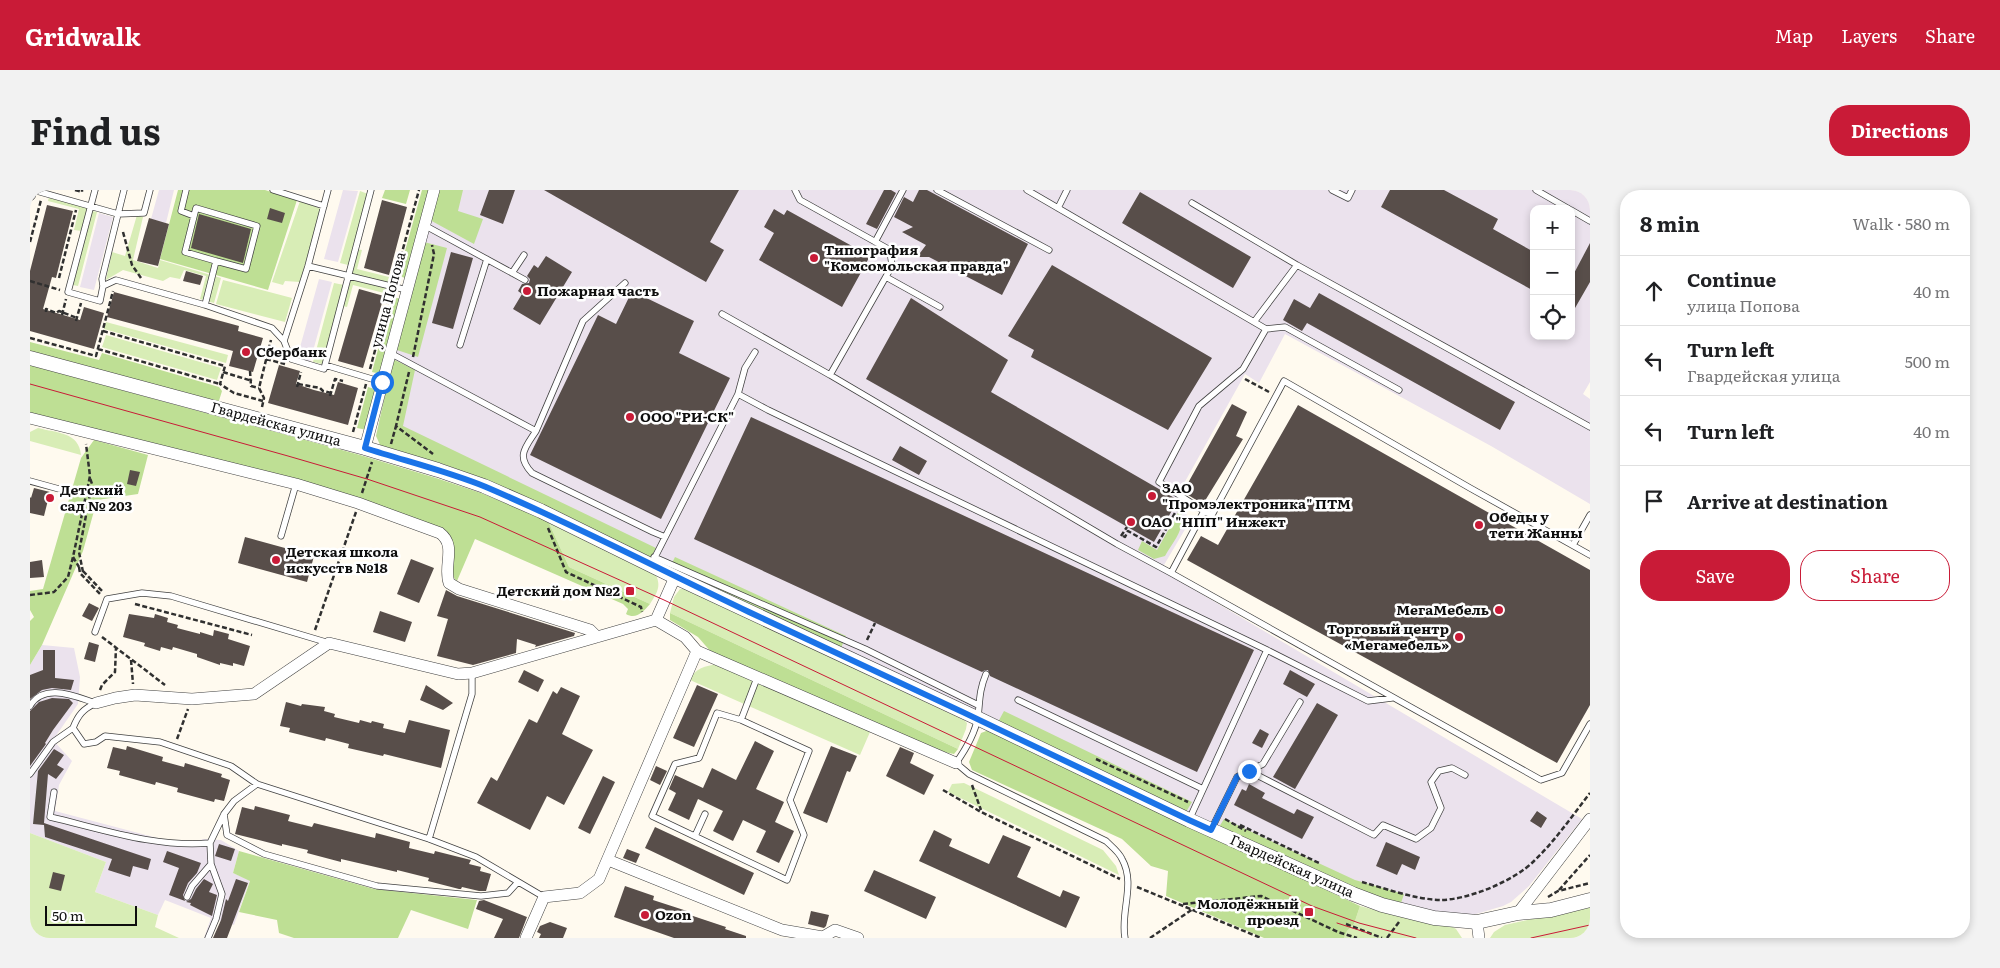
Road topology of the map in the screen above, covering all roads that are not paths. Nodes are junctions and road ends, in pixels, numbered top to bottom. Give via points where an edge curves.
1 (32, 190) edge
2 (95, 190) edge
3 (124, 190) edge
4 (150, 190) edge
5 (186, 190) edge
6 (273, 190) edge
7 (328, 190) edge
8 (371, 190) edge
9 (434, 190) edge
10 (795, 190) edge
11 (904, 190) edge
12 (937, 190) edge
13 (1027, 190) edge
14 (1067, 190) edge
15 (1332, 190) edge
16 (1352, 190) edge
17 (1536, 190) edge
18 (30, 195) edge
19 (1192, 204) dead end
20 (1562, 205) edge
21 (91, 206) junction
22 (324, 206) junction
23 (1058, 208) junction
24 (1575, 213) edge
25 (118, 214) junction
26 (194, 216) junction
27 (1590, 221) edge
28 (424, 225) junction
29 (876, 242) junction
30 (1049, 250) dead end
31 (524, 255) dead end
32 (487, 259) junction
33 (216, 261) junction
34 (1297, 265) junction
35 (308, 266) junction
36 (512, 273) junction
37 (349, 276) junction
38 (886, 278) junction
39 (525, 280) dead end
40 (625, 283) dead end
41 (104, 286) junction
42 (407, 290) junction
43 (205, 305) junction
44 (940, 307) dead end
45 (722, 314) dead end
46 (1254, 322) junction
47 (1266, 329) junction
48 (284, 341) junction
49 (460, 345) dead end
50 (755, 352) dead end
51 (390, 353) junction
52 (30, 358) edge
53 (325, 365) junction
54 (830, 375) junction
55 (382, 382) junction
56 (1399, 390) dead end
57 (738, 394) junction
58 (30, 418) edge
59 (1590, 427) edge
60 (536, 431) junction
61 (370, 449) junction
62 (30, 481) edge
63 (296, 484) junction
64 (59, 489) dead end
65 (1204, 511) junction
66 (1590, 515) edge
67 (281, 536) dead end
68 (665, 536) junction
69 (1573, 545) junction
70 (1590, 555) edge
71 (652, 561) junction
72 (1171, 573) junction
73 (675, 577) junction
74 (651, 621) junction
75 (94, 632) road end
76 (598, 637) junction
77 (329, 643) junction
78 (1267, 650) junction
79 (697, 651) junction
80 (472, 673) junction
81 (986, 674) dead end
82 (757, 678) junction
83 (1392, 698) junction
84 (1018, 700) dead end
85 (1300, 702) dead end
86 (96, 703) junction
87 (30, 706) edge
88 (978, 712) junction
89 (741, 720) junction
90 (1590, 724) edge
91 (73, 728) junction
92 (956, 763) junction
93 (1249, 771) junction
94 (30, 774) edge
95 (1465, 775) dead end
96 (257, 784) junction
97 (1203, 789) junction
98 (54, 792) dead end
99 (224, 814) junction
100 (705, 814) dead end
101 (1590, 819) edge
102 (1189, 820) junction
103 (1211, 830) junction
104 (695, 836) junction
105 (430, 839) junction
106 (210, 843) junction
107 (608, 860) junction
108 (212, 864) junction
109 (518, 882) junction
110 (187, 897) dead end
111 (544, 897) junction
112 (1590, 900) edge
113 (1518, 913) junction
114 (1478, 922) junction
115 (208, 938) edge
116 (526, 938) edge
117 (858, 938) edge
118 (1125, 938) edge
119 (1479, 938) edge

1 - 18 street
1 - 21 lane
2 - 21 lane
3 - 25 lane
4 - 25 lane via 144,213
5 - 26 lane via 181,211
6 - 22 lane
7 - 22 lane
8 - 37 lane
9 - 28 street, улица Попова
10 - 29 lane via 800,200
11 - 29 lane
12 - 30 lane
13 - 23 lane
14 - 23 lane
15 - 16 lane via 1348,198
17 - 20 lane
19 - 34 lane
21 - 25 lane
21 - 41 lane via 68,292 100,301
22 - 35 lane
23 - 46 lane
24 - 27 lane
25 - 41 lane via 102,279
26 - 33 lane via 185,252
26 - 33 lane via 196,208 257,226 246,269
28 - 32 lane
28 - 42 street, улица Попова
29 - 38 lane via 890,250 892,266
31 - 36 lane
32 - 36 lane
32 - 49 lane
33 - 43 lane
34 - 46 lane
34 - 59 lane
35 - 37 lane
35 - 48 lane
36 - 39 lane
37 - 42 lane
37 - 53 lane
38 - 44 lane
38 - 54 lane
40 - 60 lane via 583,321
41 - 43 lane via 116,280
42 - 51 street, улица Попова
43 - 48 lane via 272,328
45 - 54 lane
46 - 47 lane
47 - 56 lane via 1285,327
47 - 65 lane via 1243,369 1199,406 1159,482
48 - 53 lane via 290,359 324,369
50 - 57 lane
51 - 55 street, улица Попова
51 - 60 lane
52 - 61 street, Гвардейская улица
53 - 55 lane
54 - 72 lane
55 - 61 street, улица Попова
57 - 68 lane
57 - 78 lane
58 - 63 street
60 - 68 lane via 522,454 524,465 532,473
61 - 71 street, Гвардейская улица via 456,476
62 - 64 lane
63 - 67 lane
63 - 76 street via 358,502 440,533 449,544 449,583 459,589 590,630
65 - 69 lane via 1212,515 1284,381
65 - 72 lane
66 - 69 lane
68 - 71 lane
69 - 70 lane
71 - 73 street, Гвардейская улица
71 - 88 lane via 865,649
72 - 83 lane
73 - 74 street
73 - 88 street, Гвардейская улица
74 - 76 street
74 - 79 street via 685,637
75 - 77 lane via 106,596 142,592 171,596
76 - 80 street
77 - 80 street via 458,674
77 - 86 street via 254,694 192,699 135,695
78 - 83 lane via 1368,701
78 - 97 lane
79 - 82 street
79 - 107 street
80 - 105 lane via 472,694
81 - 88 lane via 979,690
82 - 89 lane
82 - 92 street
83 - 90 lane via 1541,780 1562,773
84 - 97 lane
85 - 93 lane via 1263,764
86 - 87 lane via 64,692 47,693 34,699
86 - 91 lane via 86,707
88 - 92 lane via 966,749
88 - 102 street, Гвардейская улица
89 - 104 lane via 717,713 699,758 675,764 652,816
89 - 104 lane via 809,751 790,800 804,835 787,880
91 - 94 lane via 53,742
91 - 96 lane via 84,744 105,736 174,746 231,766
92 - 118 lane via 969,774 1106,841 1122,858 1129,884 1123,928
93 - 95 lane via 1374,835 1383,825 1416,839 1431,828 1441,808 1431,782 1439,772 1452,768
93 - 103 lane via 1237,777
96 - 99 lane via 234,801
96 - 105 lane
97 - 102 lane
98 - 106 lane via 50,817 157,842
99 - 106 lane
99 - 109 lane via 227,835 264,854 377,886 481,896 508,893
100 - 104 lane
101 - 113 street
102 - 103 street, Гвардейская улица
103 - 114 street, Гвардейская улица via 1375,902 1434,918
105 - 109 lane via 476,857
106 - 108 lane
107 - 111 street via 599,879 580,893
107 - 117 street via 782,930 823,937 835,930
108 - 110 lane via 192,886
108 - 115 lane via 222,894
109 - 111 lane
111 - 116 street
112 - 113 street, Гвардейская улица via 1551,910
113 - 114 street, Гвардейская улица
114 - 119 street

